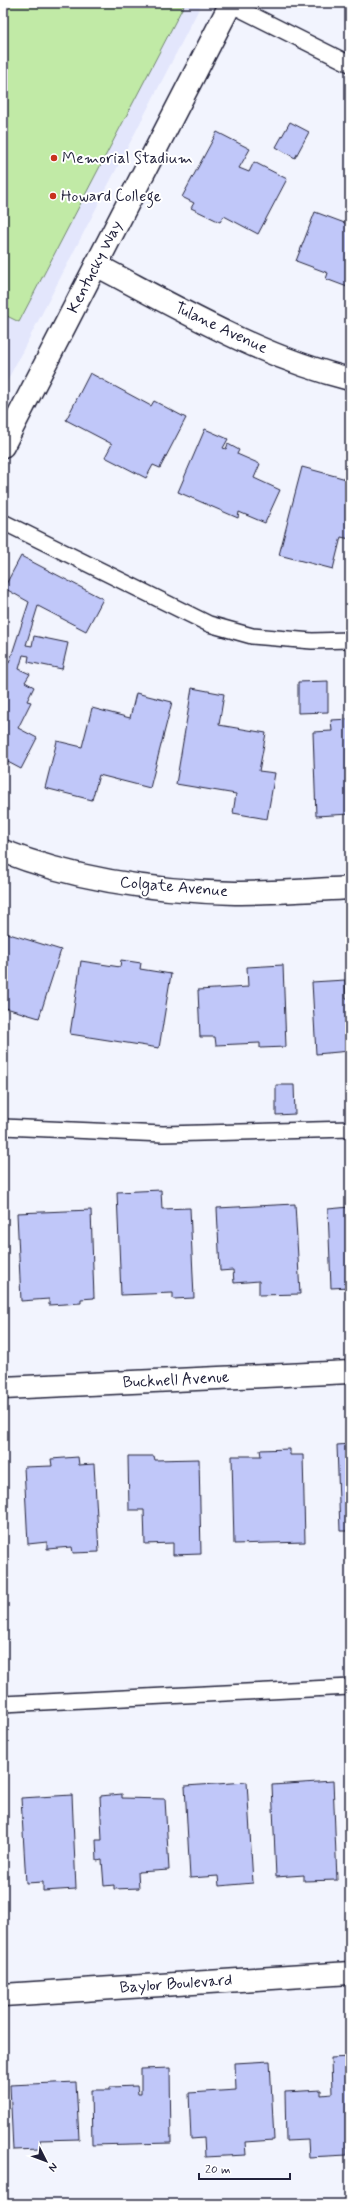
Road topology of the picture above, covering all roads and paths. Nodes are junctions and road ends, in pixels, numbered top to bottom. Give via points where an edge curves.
1 (230, 4) edge
2 (350, 64) edge
3 (96, 265) junction
4 (350, 379) edge
5 (3, 446) edge
6 (3, 522) edge
7 (350, 640) edge
8 (3, 851) edge
9 (350, 888) edge
10 (3, 1127) edge
11 (350, 1129) edge
12 (350, 1372) edge
13 (3, 1388) edge
14 (350, 1687) edge
15 (3, 1704) edge
16 (350, 1973) edge
17 (3, 1995) edge

1 - 2 lane
1 - 3 street, Kentucky Way
3 - 4 street, Tulane Avenue via 227,333 318,371
3 - 5 street, Kentucky Way
6 - 7 lane via 210,624 252,636 312,641
8 - 9 street, Colgate Avenue via 31,862 125,884 235,893
10 - 11 lane via 163,1134
12 - 13 street, Bucknell Avenue
14 - 15 lane
16 - 17 street, Baylor Boulevard

